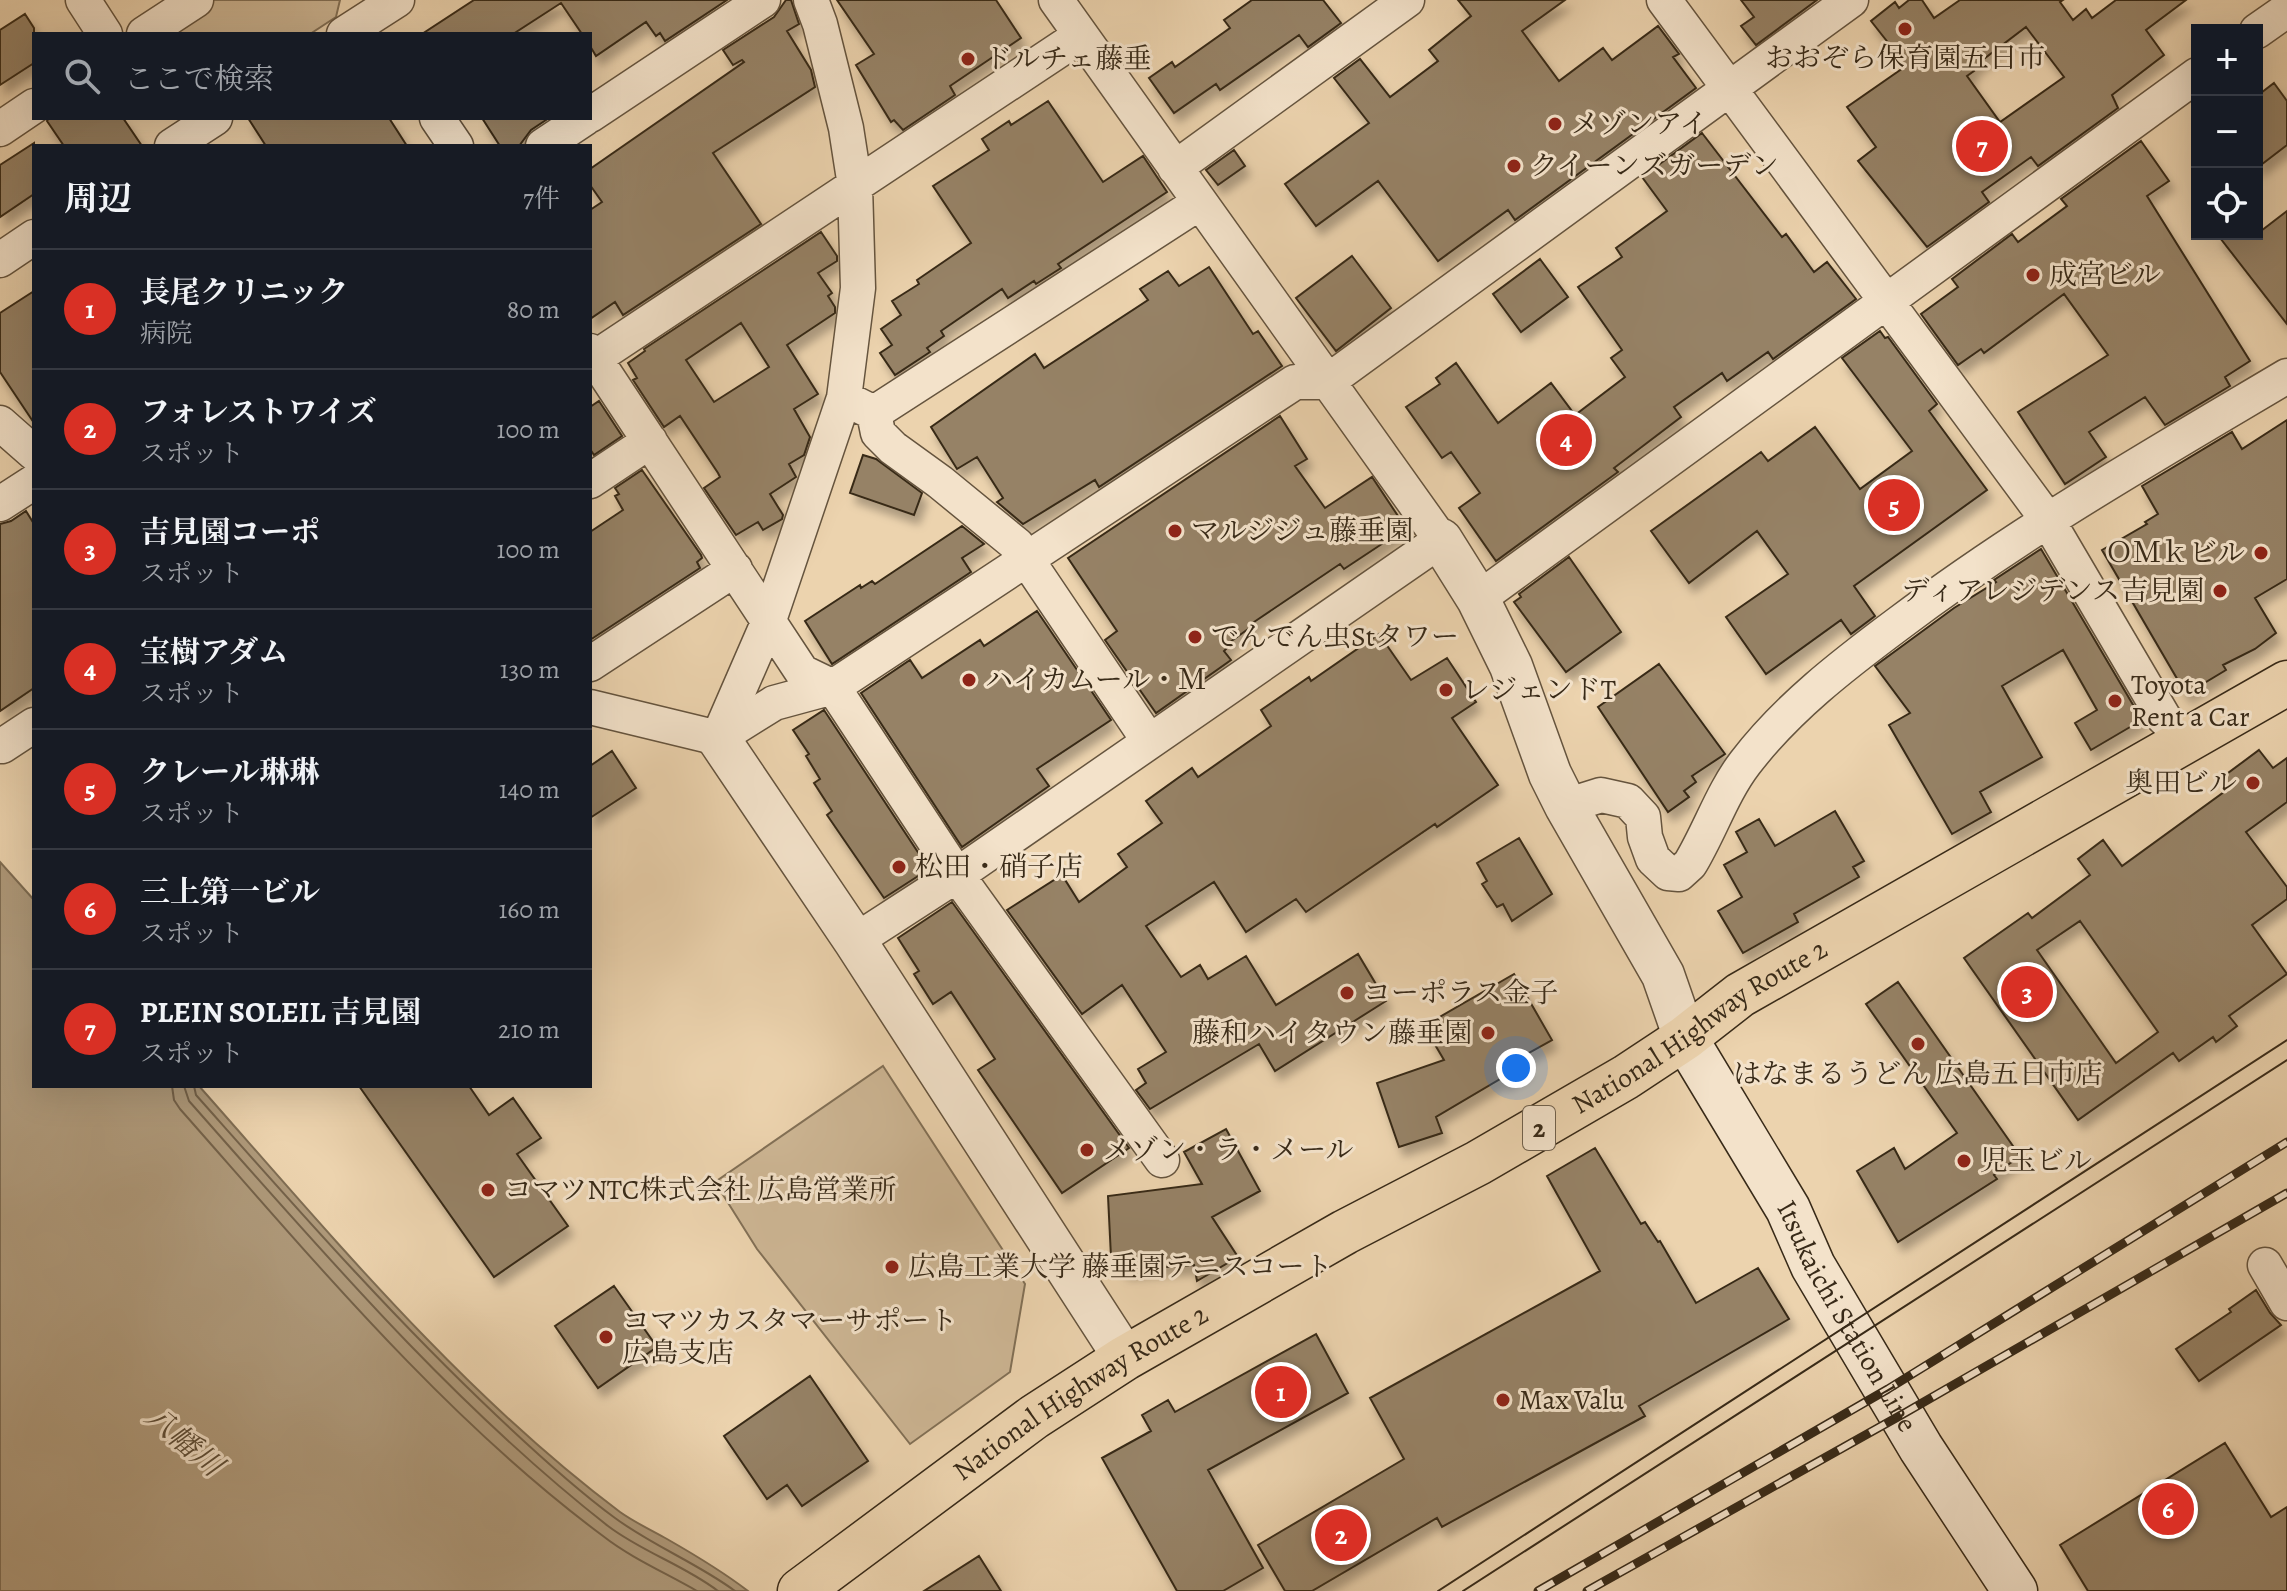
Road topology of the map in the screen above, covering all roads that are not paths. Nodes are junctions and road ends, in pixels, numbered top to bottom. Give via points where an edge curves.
1 (83, 0) edge
2 (196, 0) edge
3 (763, 0) edge
4 (811, 0) edge
5 (1056, 0) edge
6 (1407, 0) edge
7 (1664, 0) edge
8 (1691, 0) edge
9 (1851, 0) edge
10 (2287, 10) edge
11 (2263, 27) edge
12 (104, 32) edge
13 (147, 32) edge
14 (1080, 36) junction
15 (2191, 79) edge
16 (1738, 82) junction
17 (32, 107) edge
18 (592, 114) edge
19 (211, 120) edge
20 (438, 120) edge
21 (582, 120) edge
22 (0, 129) edge
23 (172, 138) edge
24 (455, 144) edge
25 (546, 144) edge
26 (1175, 168) junction
27 (855, 186) junction
28 (1199, 203) junction
29 (32, 238) edge
30 (0, 260) edge
31 (1895, 295) junction
32 (592, 354) edge
33 (2287, 376) edge
34 (1327, 382) junction
35 (844, 398) junction
36 (874, 413) junction
37 (0, 423) edge
38 (650, 441) junction
39 (32, 451) edge
40 (592, 480) edge
41 (32, 483) edge
42 (0, 504) edge
43 (2056, 514) junction
44 (1441, 540) junction
45 (1028, 560) junction
46 (735, 569) junction
47 (1478, 599) junction
48 (768, 623) junction
49 (592, 663) edge
50 (2287, 683) edge
51 (833, 687) junction
52 (592, 707) edge
53 (32, 726) edge
54 (718, 738) junction
55 (1149, 741) junction
56 (2188, 741) junction
57 (2, 746) dead end
58 (1566, 806) junction
59 (957, 875) junction
60 (855, 941) junction
61 (1685, 1038) junction
62 (1162, 1160) dead end
63 (2265, 1265) dead end
64 (2287, 1303) edge
65 (1125, 1358) junction
66 (801, 1590) edge
67 (2015, 1591) edge

1 - 12 street
2 - 13 street
3 - 18 street
4 - 27 street via 834,73
5 - 14 street
6 - 26 street
7 - 16 street
8 - 16 street
9 - 16 street
10 - 11 street
14 - 26 street
14 - 27 street
15 - 31 street
16 - 31 street
16 - 34 street
17 - 22 street
19 - 23 street
20 - 24 street
21 - 25 street
26 - 28 street
27 - 32 street
27 - 35 street via 858,288
28 - 34 street
28 - 36 street
29 - 30 street
31 - 43 street
31 - 47 street
32 - 38 street
33 - 43 street
34 - 44 street
34 - 45 street via 1295,382
35 - 36 street
35 - 48 street
36 - 45 street via 878,433 893,448 1017,545
37 - 39 street
38 - 40 street
38 - 46 street
41 - 42 street
43 - 56 street via 2178,708
43 - 58 street via 1913,612 1798,706 1746,761 1696,855 1679,874 1668,873 1653,859 1643,817 1628,801 1601,795
44 - 47 street
44 - 55 street
45 - 51 street
45 - 55 street
46 - 48 street
46 - 49 street
47 - 58 street via 1511,666
48 - 51 street via 802,672
48 - 54 street
50 - 56 highway, National Highway Route 2 / 2
51 - 54 street via 774,703
51 - 59 street
52 - 54 street
53 - 57 street
54 - 60 street
55 - 59 street
56 - 61 highway, National Highway Route 2 / 2 via 1740,995
58 - 61 street via 1663,975
59 - 60 street
59 - 62 street
60 - 65 street
61 - 65 highway, National Highway Route 2 / 2 via 1478,1163
61 - 67 main road, Itsukaichi Station Line via 1788,1209 1847,1324
63 - 64 street
65 - 66 highway, National Highway Route 2 / 2 via 1034,1417

